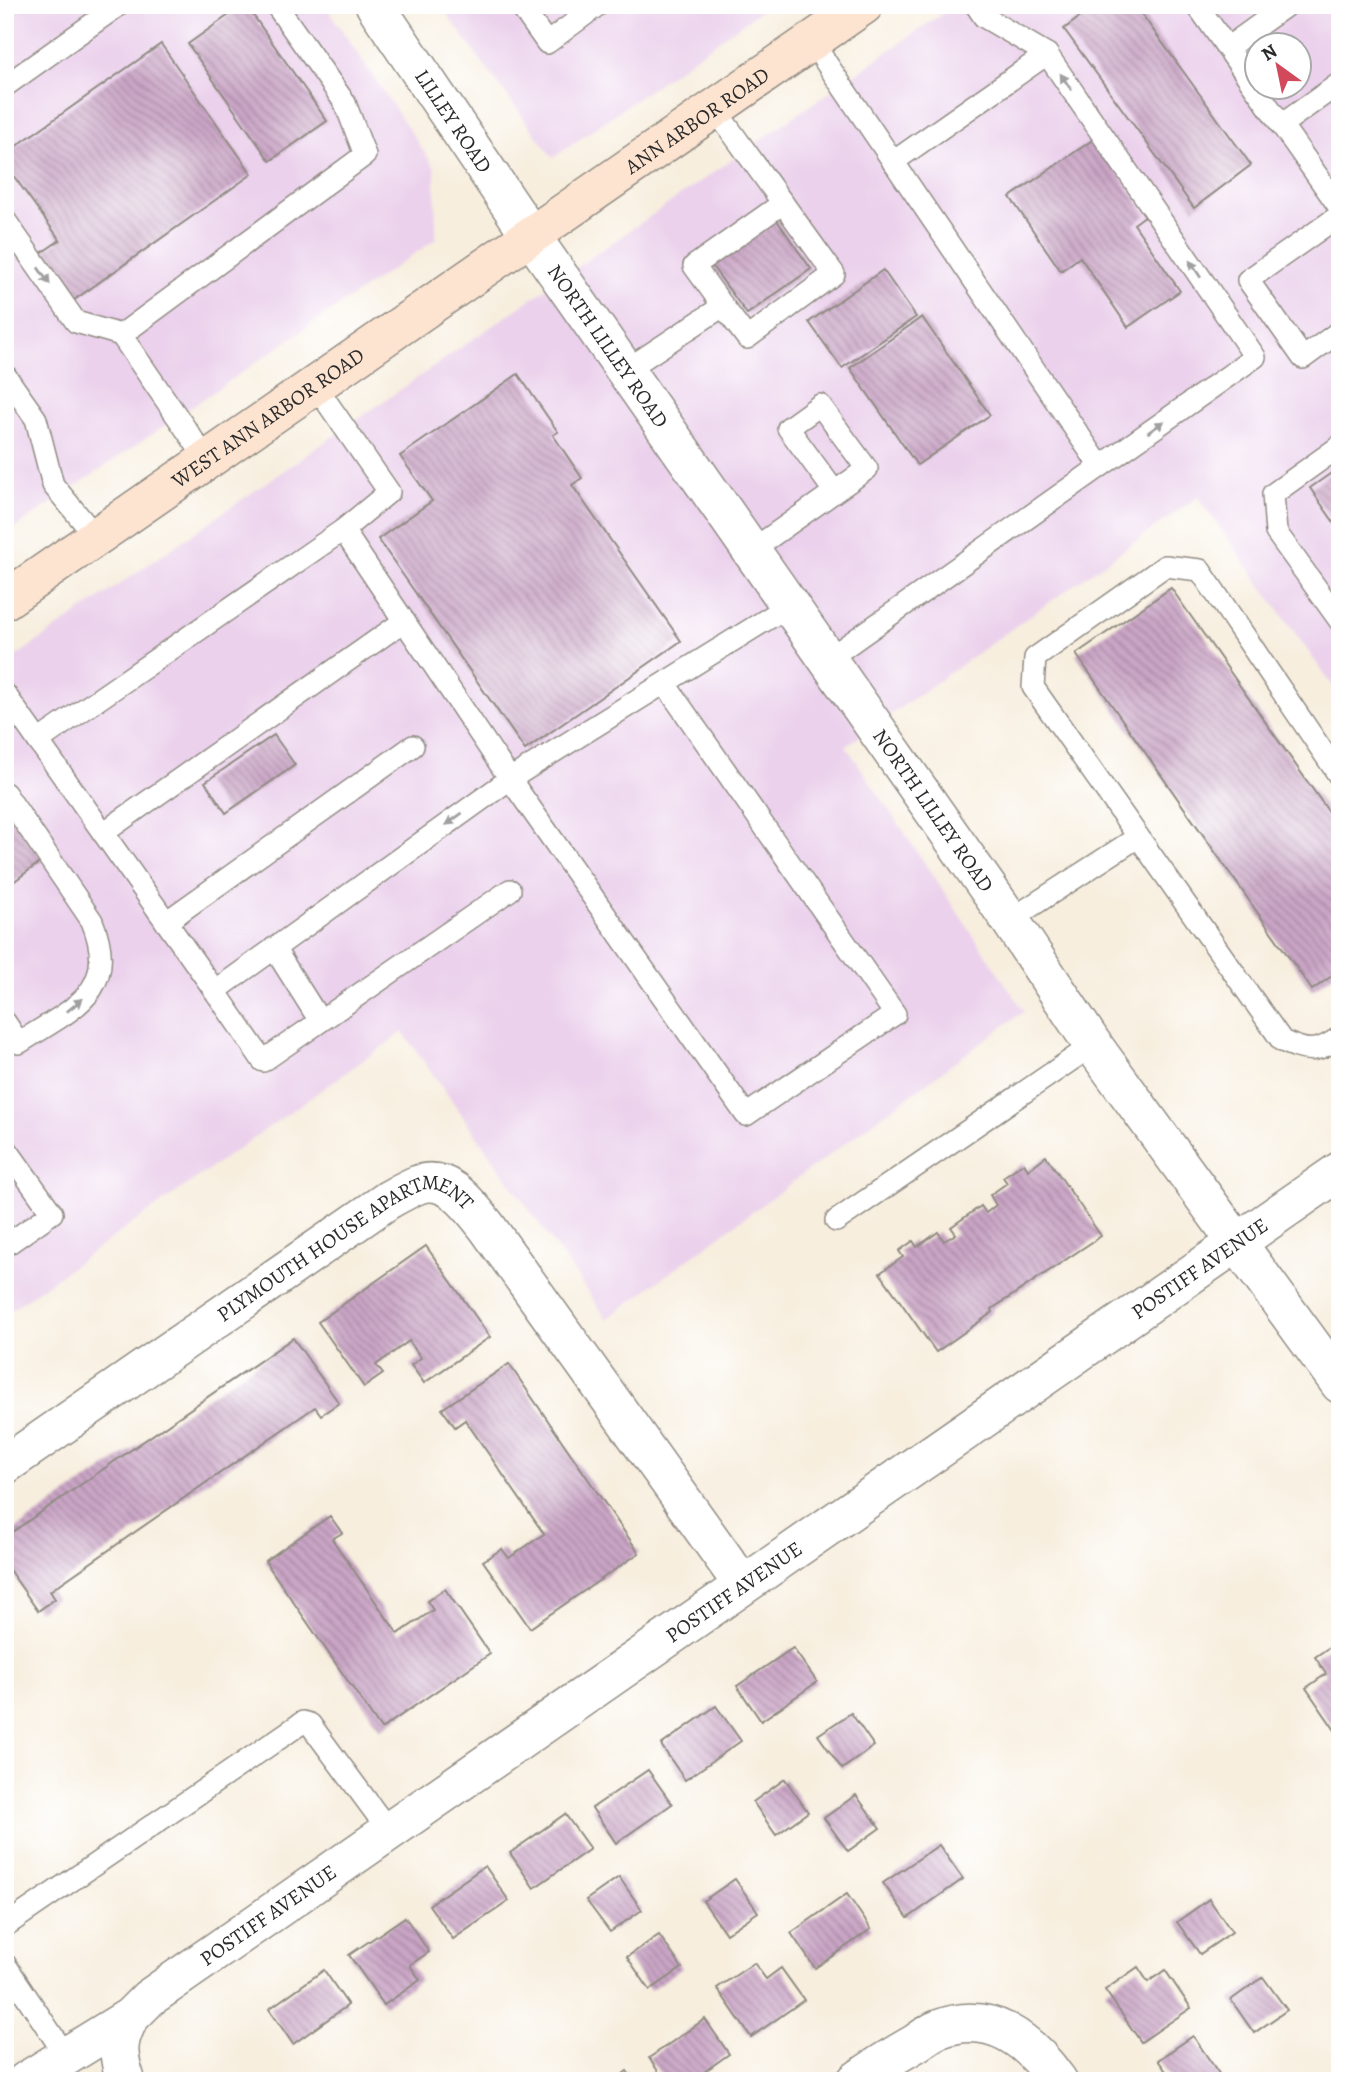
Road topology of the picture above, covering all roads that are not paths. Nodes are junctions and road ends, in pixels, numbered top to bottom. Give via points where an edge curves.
1 (119, 5) edge
2 (276, 5) edge
3 (374, 5) edge
4 (520, 5) edge
5 (598, 5) edge
6 (864, 5) edge
7 (976, 5) edge
8 (1196, 5) edge
9 (1287, 5) edge
10 (821, 25) edge
11 (1227, 48) junction
12 (1047, 54) junction
13 (1340, 83) edge
14 (5, 86) edge
15 (715, 109) junction
16 (1281, 125) junction
17 (893, 162) junction
18 (783, 203) junction
19 (1340, 208) edge
20 (1340, 215) edge
21 (5, 219) edge
22 (531, 236) junction
23 (723, 306) junction
24 (1340, 331) edge
25 (121, 335) junction
26 (626, 370) junction
27 (5, 375) edge
28 (315, 385) junction
29 (1340, 446) edge
30 (207, 460) junction
31 (1100, 466) junction
32 (834, 491) dead end
33 (343, 530) junction
34 (96, 537) junction
35 (751, 550) junction
36 (5, 600) edge
37 (790, 606) junction
38 (404, 621) junction
39 (1340, 621) edge
40 (828, 659) junction
41 (665, 684) junction
42 (5, 694) edge
43 (38, 741) junction
44 (413, 746) dead end
45 (1340, 777) edge
46 (510, 779) junction
47 (5, 793) edge
48 (103, 833) junction
49 (1139, 838) junction
50 (510, 890) dead end
51 (1010, 920) junction
52 (166, 922) junction
53 (274, 948) junction
54 (215, 991) junction
55 (320, 1021) junction
56 (5, 1022) edge
57 (1340, 1037) edge
58 (1093, 1045) junction
59 (5, 1147) edge
60 (1340, 1171) edge
61 (836, 1221) dead end
62 (1237, 1242) junction
63 (5, 1247) edge
64 (1340, 1384) edge
65 (5, 1465) edge
66 (743, 1585) junction
67 (389, 1831) junction
68 (5, 1926) edge
69 (5, 1964) edge
70 (130, 2017) junction
71 (65, 2056) junction
72 (26, 2081) edge
73 (126, 2081) edge
74 (856, 2081) edge
75 (1058, 2081) edge

1 - 14 lane
2 - 25 lane via 345,103 365,155
3 - 22 street, LILLEY ROAD
4 - 5 lane via 547,43
6 - 10 main road, ANN ARBOR ROAD
7 - 12 lane via 984,17
8 - 11 lane
9 - 11 lane
10 - 15 main road, ANN ARBOR ROAD
10 - 17 lane
11 - 16 lane
12 - 17 lane
31 -> 12 lane via 1255,357
13 - 16 lane
15 - 18 lane
15 - 22 main road, ANN ARBOR ROAD
16 - 19 lane
17 - 31 lane
18 - 23 lane via 694,265
18 - 23 lane via 834,274 747,338
20 - 24 lane via 1248,280 1303,358
21 -> 25 lane via 76,322
22 - 26 street, NORTH LILLEY ROAD
22 - 28 main road, WEST ANN ARBOR ROAD
23 - 26 lane
25 - 30 lane
26 - 35 street, NORTH LILLEY ROAD
27 - 34 lane via 36,419 53,485
28 - 30 main road, WEST ANN ARBOR ROAD
28 - 33 lane via 389,492
29 - 39 lane via 1273,494 1276,532
30 - 34 main road, WEST ANN ARBOR ROAD
31 - 40 lane
32 - 35 lane
33 - 38 lane
33 - 43 lane
34 - 36 main road, WEST ANN ARBOR ROAD
35 - 37 street, NORTH LILLEY ROAD
37 - 40 street, NORTH LILLEY ROAD
37 - 41 lane
38 - 46 lane
38 - 48 lane
40 - 51 street, NORTH LILLEY ROAD
41 - 46 lane
41 - 46 lane via 895,1014 746,1115
42 - 43 lane
43 - 48 lane
44 - 52 lane
45 - 49 lane via 1200,570 1165,566 1035,658 1033,687
46 -> 53 lane
56 -> 47 lane via 19,1043 93,991 102,967 101,943 92,921
48 - 52 lane
49 - 51 lane
49 - 57 lane via 1282,1041 1307,1052
50 - 55 lane
51 - 58 street, NORTH LILLEY ROAD
52 - 54 lane
53 - 54 lane
53 - 55 lane
54 - 55 lane via 264,1061
58 - 61 lane
58 - 62 street, NORTH LILLEY ROAD
59 - 63 lane via 52,1213
60 - 62 street, POSTIFF AVENUE
62 - 64 street, NORTH LILLEY ROAD
62 - 66 street, POSTIFF AVENUE
65 - 66 street, PLYMOUTH HOUSE APARTMENT via 388,1200 419,1184 441,1184 463,1197 486,1227
66 - 67 street, POSTIFF AVENUE
67 - 68 lane via 310,1724 303,1722
67 - 70 street, POSTIFF AVENUE via 149,1998
69 - 71 lane
70 - 71 street
70 - 73 street via 118,2046
71 - 72 street
74 - 75 street via 939,2029 969,2023 993,2026 1021,2038

